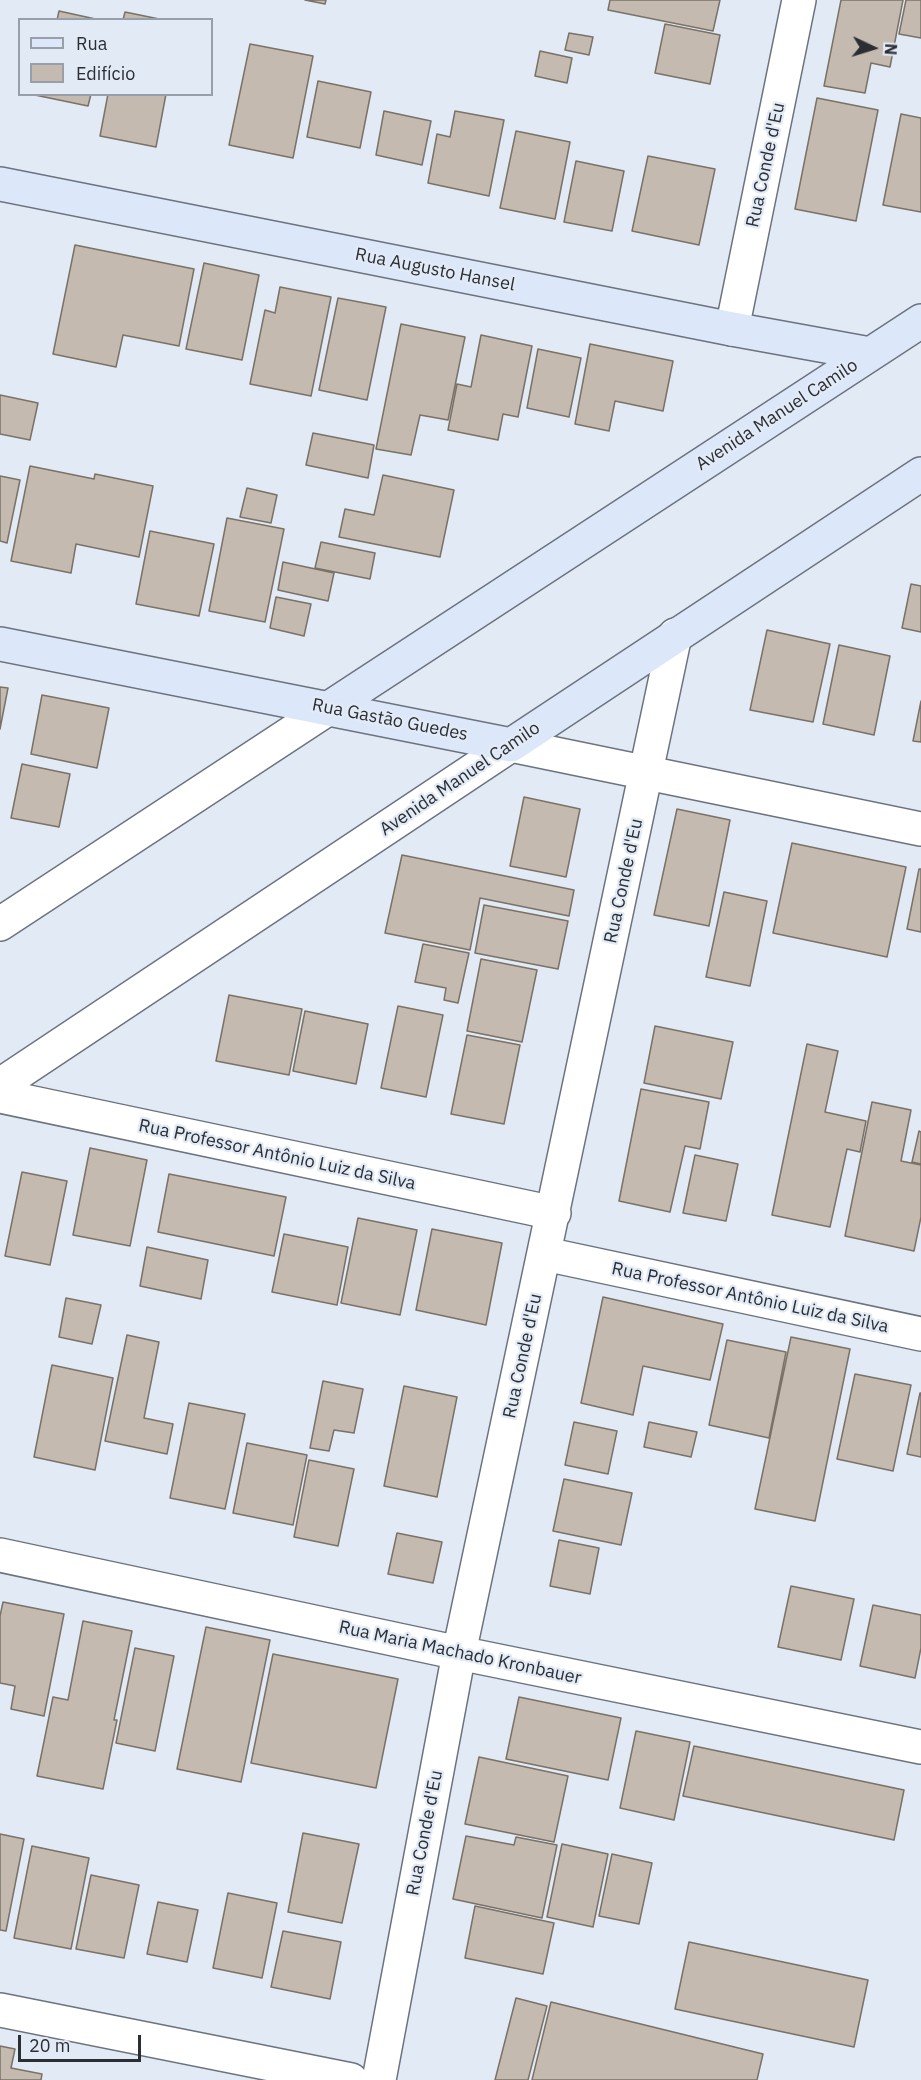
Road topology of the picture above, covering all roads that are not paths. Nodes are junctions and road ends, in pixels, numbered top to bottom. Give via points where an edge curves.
1 (799, 0) edge
2 (0, 184) edge
3 (921, 321) edge
4 (732, 329) junction
5 (870, 354) junction
6 (921, 474) edge
7 (675, 635) junction
8 (0, 644) edge
9 (329, 708) junction
10 (510, 745) junction
11 (647, 773) junction
12 (921, 829) edge
13 (0, 924) edge
14 (0, 1085) edge
15 (0, 1096) edge
16 (554, 1213) junction
17 (544, 1254) junction
18 (921, 1334) edge
19 (0, 1555) edge
20 (459, 1653) junction
21 (921, 1747) edge
22 (0, 2010) edge
23 (351, 2080) edge
24 (379, 2080) edge

1 - 4 street, Rua Conde d'Eu
2 - 4 street, Rua Augusto Hansel
3 - 5 street, Avenida Manuel Camilo
4 - 5 street, Rua Augusto Hansel
5 - 9 street, Avenida Manuel Camilo
6 - 7 street, Avenida Manuel Camilo
7 - 10 street, Avenida Manuel Camilo
7 - 11 street, Rua Conde d'Eu
8 - 9 street, Rua Gastão Guedes
9 - 10 street, Rua Gastão Guedes
9 - 13 street, Avenida Manuel Camilo
10 - 11 street, Rua Gastão Guedes
10 - 14 street, Avenida Manuel Camilo
11 - 12 street, Rua Gastão Guedes
11 - 16 street, Rua Conde d'Eu
15 - 16 street, Rua Professor Antônio Luiz da Silva
16 - 17 street, Rua Conde d'Eu
17 - 18 street, Rua Professor Antônio Luiz da Silva
17 - 20 street, Rua Conde d'Eu
19 - 20 street, Rua Maria Machado Kronbauer
20 - 21 street, Rua Maria Machado Kronbauer
20 - 24 street, Rua Conde d'Eu
22 - 23 street

